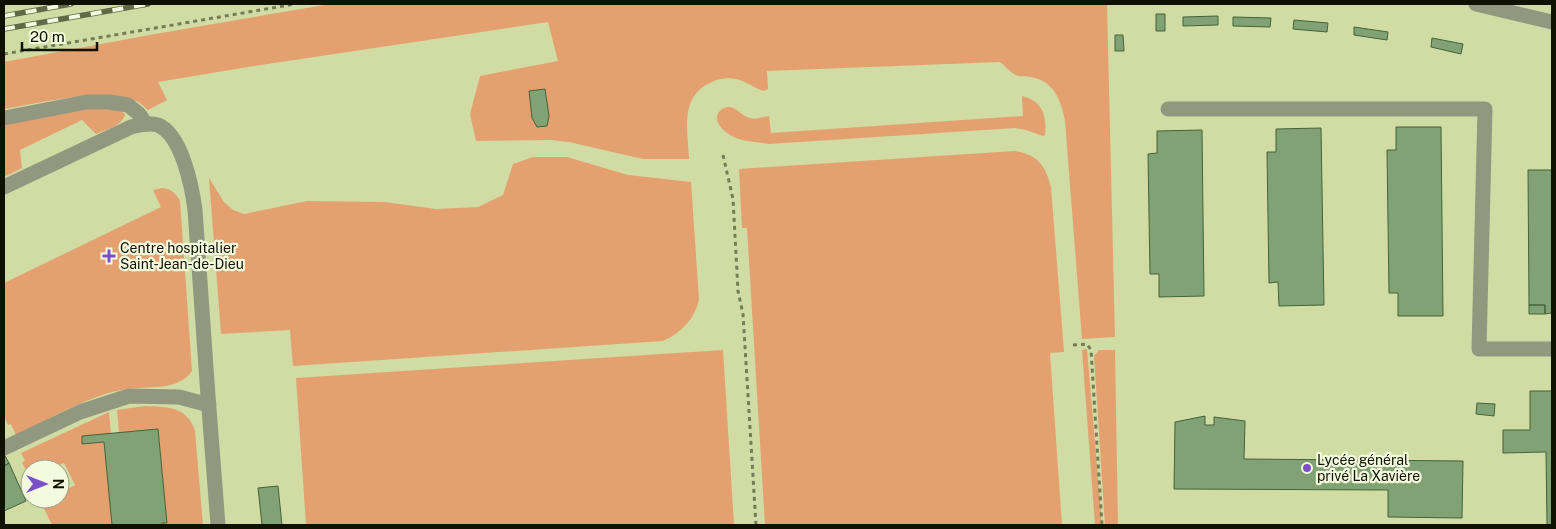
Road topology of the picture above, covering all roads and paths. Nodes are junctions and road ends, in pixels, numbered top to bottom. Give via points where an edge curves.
1 (295, 4) edge
2 (1476, 4) edge
3 (1552, 22) edge
4 (4, 54) edge
5 (1168, 109) dead end
6 (4, 118) edge
7 (146, 124) junction
8 (723, 155) dead end
9 (4, 187) edge
10 (1072, 345) dead end
11 (1552, 349) edge
12 (209, 405) junction
13 (4, 448) edge
14 (218, 525) edge
15 (756, 525) edge
16 (1102, 525) edge

1 - 4 path
2 - 3 lane
5 - 11 lane via 1485,109 1479,349
6 - 7 lane via 87,102 110,102 128,104
7 - 9 lane
7 - 12 lane via 156,124 167,130 186,166 192,187
8 - 15 path via 732,199 738,291 743,314
10 - 16 path via 1087,344 1091,350
12 - 13 lane via 179,397 129,396 80,412
12 - 14 lane

